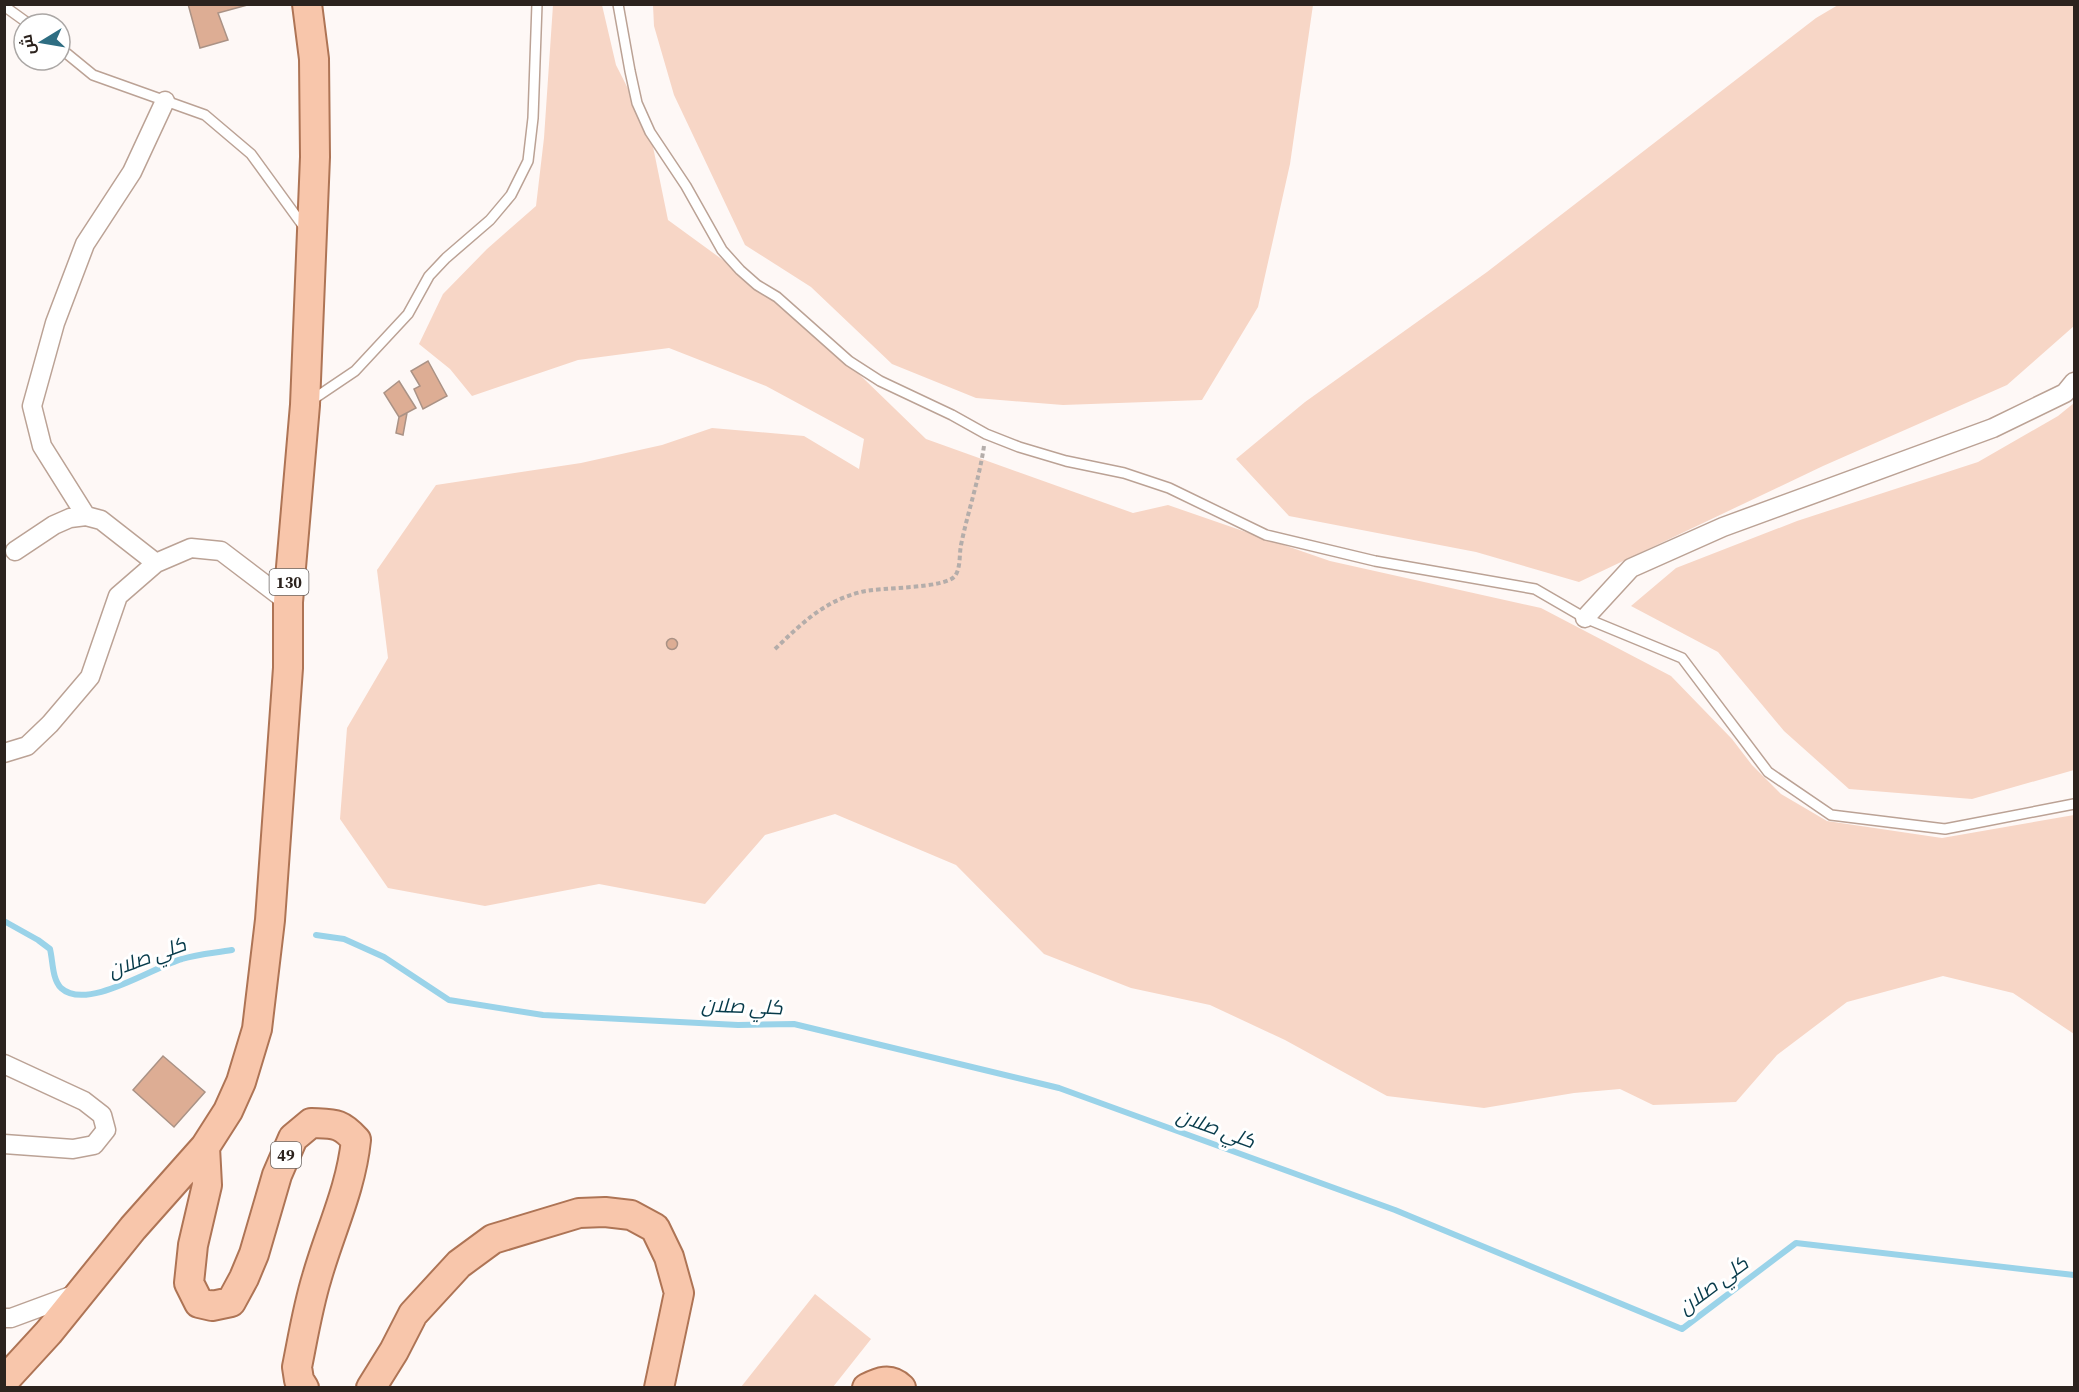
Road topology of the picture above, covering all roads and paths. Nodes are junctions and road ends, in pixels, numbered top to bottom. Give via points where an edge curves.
1 (307, 4) edge
2 (537, 4) edge
3 (618, 4) edge
4 (72, 58) edge
5 (165, 101) junction
6 (311, 236) junction
7 (2074, 382) edge
8 (305, 405) junction
9 (986, 434) junction
10 (86, 516) junction
11 (15, 551) dead end
12 (156, 563) junction
13 (288, 602) junction
14 (1585, 618) junction
15 (775, 649) dead end
16 (4, 753) edge
17 (2074, 804) edge
18 (4, 1064) edge
19 (4, 1144) edge
20 (205, 1147) junction
21 (84, 1292) junction
22 (4, 1318) edge
23 (4, 1381) edge
24 (304, 1388) edge
25 (371, 1388) edge
26 (659, 1388) edge
27 (867, 1388) edge
28 (901, 1388) edge

1 - 6 main road, 130 via 314,59
2 - 8 lane via 528,160 512,195 429,276 408,314 355,372
3 - 9 lane via 637,103 650,132 722,250 757,285 777,297 849,361 880,381
4 - 5 lane via 93,75
5 - 6 lane via 205,114 251,154
5 - 10 street via 132,171 85,244 55,323 32,406 42,446
6 - 8 main road, 130
7 - 14 street via 2065,393 1993,428 1723,528 1631,568
8 - 13 main road, 130
9 - 14 lane via 1066,461 1124,473 1168,488 1266,535 1375,561 1535,589
9 - 15 path via 980,476 954,577 927,585 862,591 837,600 810,615
10 - 11 street via 54,525
10 - 12 street via 101,520
12 - 13 street via 191,548 220,551
12 - 16 street via 118,596 90,676 27,746
13 - 20 main road, 130 via 288,668 262,999 241,1082 228,1112
14 - 17 lane via 1682,658 1768,772 1831,815 1945,829
18 - 19 street via 84,1101 102,1115 106,1130 94,1145 73,1149
20 - 21 main road via 133,1228
20 - 24 main road, 49 via 207,1185 189,1283 199,1303 212,1306 231,1302 244,1278 293,1138 310,1123 345,1128 356,1140 345,1196 317,1277 297,1367
21 - 22 street
21 - 23 main road
25 - 26 main road via 413,1314 459,1264 493,1239 579,1213 606,1212 631,1215 655,1228 669,1257 679,1293
27 - 28 main road via 883,1380

